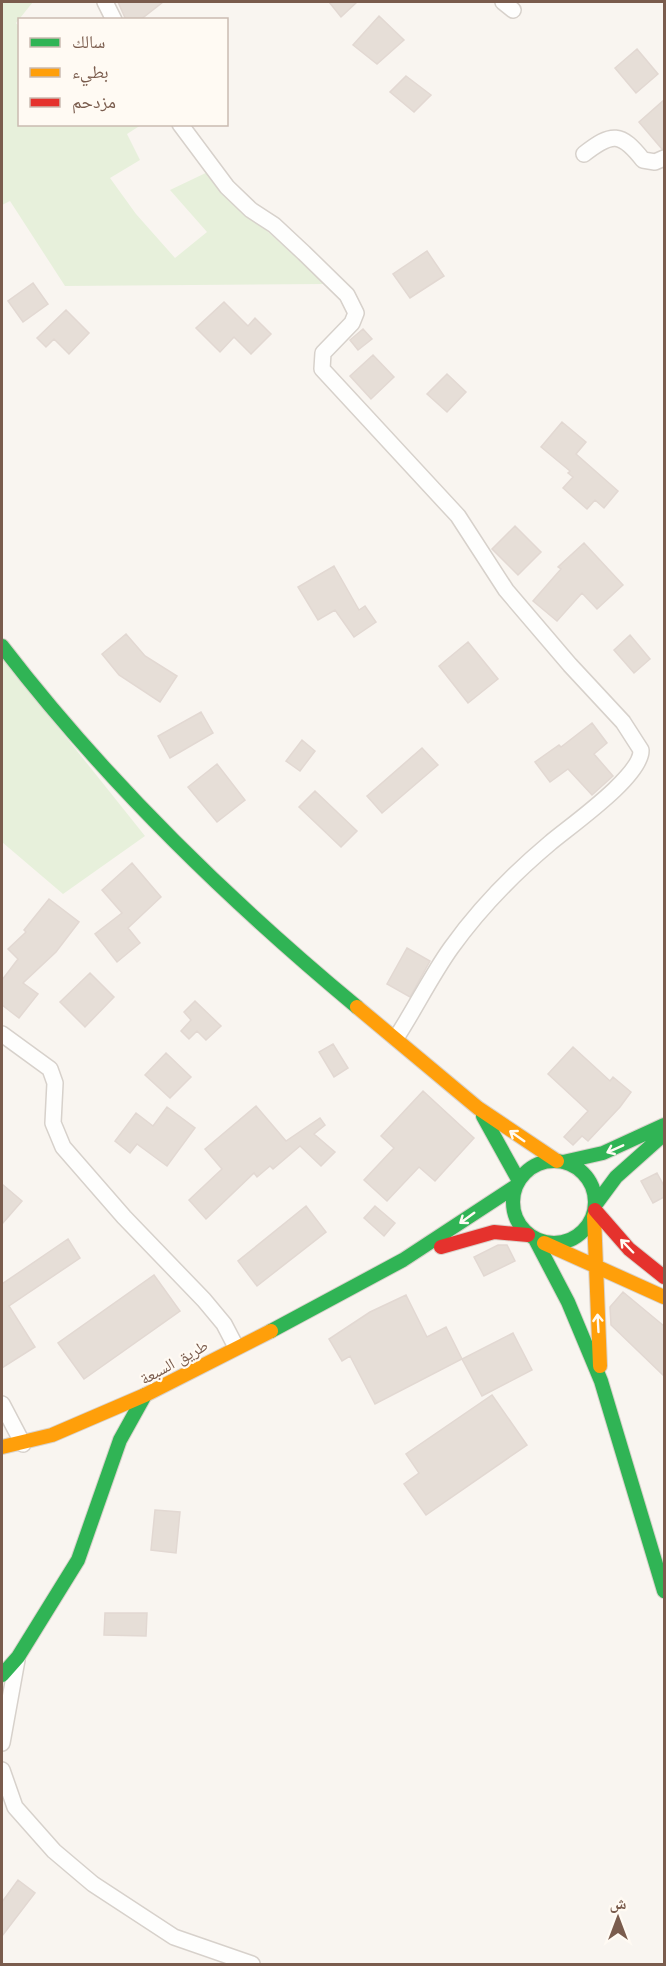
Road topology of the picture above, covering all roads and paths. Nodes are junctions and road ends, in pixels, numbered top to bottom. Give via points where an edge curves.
1 (105, 2) edge
2 (113, 18) edge
3 (181, 126) edge
4 (584, 154) dead end
5 (664, 158) edge
6 (2, 646) edge
7 (2, 1034) edge
8 (396, 1038) junction
9 (478, 1108) junction
10 (664, 1125) edge
11 (664, 1134) edge
12 (560, 1161) junction
13 (517, 1184) junction
14 (595, 1210) junction
15 (535, 1239) junction
16 (403, 1260) junction
17 (596, 1267) junction
18 (664, 1277) edge
19 (664, 1297) edge
20 (236, 1347) junction
21 (601, 1382) junction
22 (145, 1395) junction
23 (2, 1404) edge
24 (23, 1444) junction
25 (2, 1447) edge
26 (664, 1591) edge
27 (18, 1657) junction
28 (2, 1675) edge
29 (2, 1743) edge
30 (2, 1770) edge
31 (252, 1965) edge

1 - 2 street
3 - 8 street via 227,187 274,225 347,295 356,313 352,323 323,353 322,369 458,516 506,590 623,722 641,750 640,759 613,792 551,842 477,914 449,951
4 - 5 street via 599,142 614,137 626,139 643,160 655,162
6 - 8 street via 36,690 175,843 321,977
7 - 20 street via 50,1069 55,1083 53,1123 63,1147 204,1300 224,1324
8 - 9 street
12 -> 9 street
9 - 13 street
10 -> 12 street via 604,1154 583,1161
11 - 14 street via 616,1177
12 - 13 street via 539,1164
12 - 14 street via 587,1177 594,1190
13 - 15 street via 514,1212 519,1225
13 -> 16 street, طريق السبعة
14 - 15 street via 585,1230 573,1239 557,1244
14 - 17 street
18 -> 14 street via 629,1249
15 - 16 street, طريق السبعة via 494,1231
15 - 17 street
15 - 21 street via 568,1302
16 - 20 street, طريق السبعة
17 - 19 street
21 -> 17 street
20 - 22 street, طريق السبعة
21 - 26 street
22 - 24 street via 52,1436
22 - 27 street, طريق السبعة via 120,1440 78,1560
23 - 24 street
24 - 25 street
27 - 28 street, طريق السبعة
27 - 29 street
30 - 31 street via 15,1807 54,1851 93,1884 174,1937

